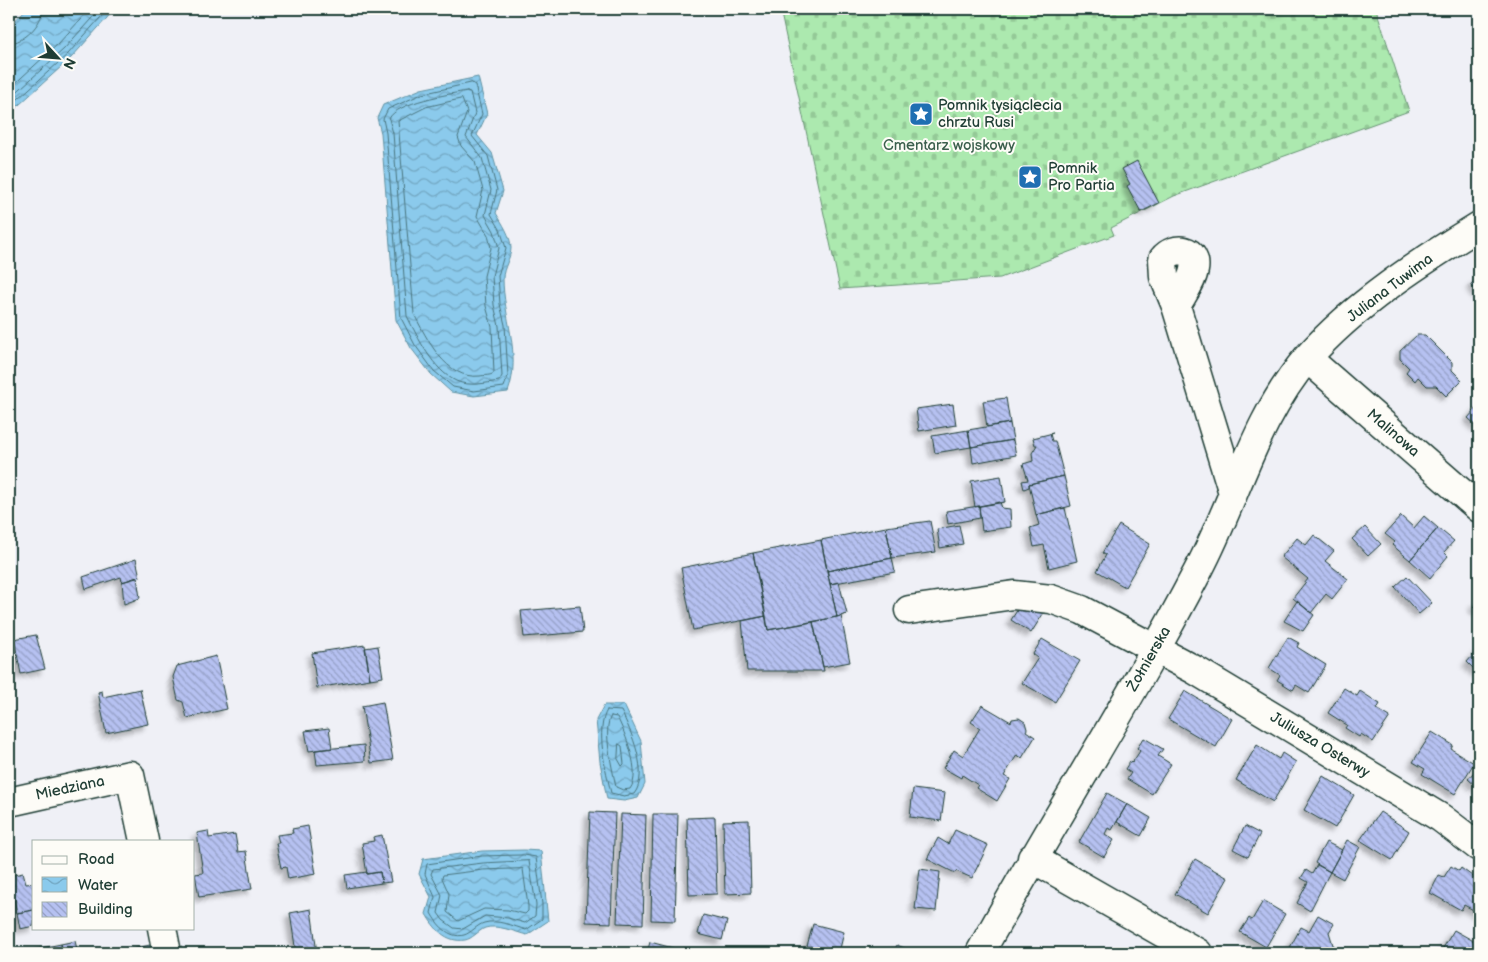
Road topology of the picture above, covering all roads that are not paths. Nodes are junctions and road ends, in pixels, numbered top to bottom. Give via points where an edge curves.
1 (1479, 226) edge
2 (1176, 306) dead end
3 (1307, 358) junction
4 (1233, 493) junction
5 (1479, 508) edge
6 (909, 610) dead end
7 (1156, 650) junction
8 (9, 802) edge
9 (144, 840) edge
10 (1479, 847) edge
11 (1032, 858) junction
12 (162, 930) edge
13 (167, 953) edge
14 (980, 953) edge
15 (1198, 953) edge

1 - 3 street, Juliana Tuwima via 1410,270
2 - 4 street
3 - 4 street, Żołnierska via 1276,404
3 - 5 street, Malinowa
4 - 7 street, Żołnierska via 1218,532
6 - 7 street, Juliusza Osterwy via 1014,595 1051,598 1082,610
7 - 10 street, Juliusza Osterwy via 1442,818
7 - 11 street, Żołnierska
8 - 9 street, Miedziana via 130,775
11 - 14 street, Żołnierska
11 - 15 street
12 - 13 street

